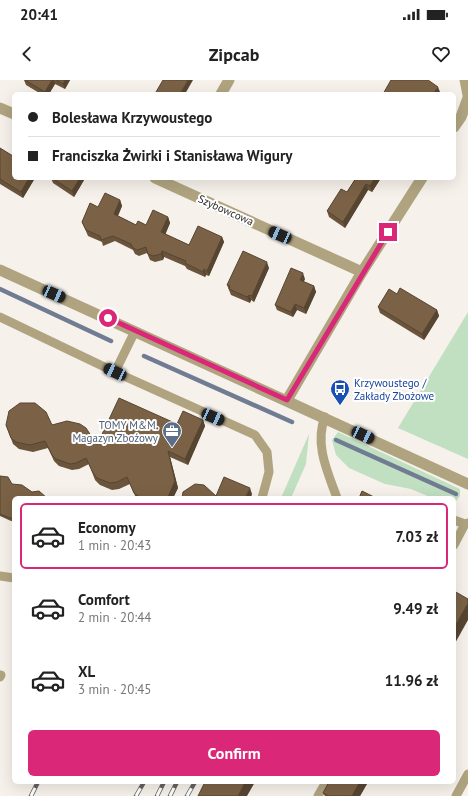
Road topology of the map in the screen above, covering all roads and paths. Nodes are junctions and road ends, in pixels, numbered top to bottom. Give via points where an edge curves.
1 (229, 80) edge
2 (465, 80) edge
3 (223, 92) edge
4 (468, 97) edge
5 (0, 108) edge
6 (12, 113) edge
7 (456, 125) edge
8 (421, 180) edge
9 (173, 182) edge
10 (0, 270) edge
11 (362, 272) junction
12 (0, 317) edge
13 (135, 331) junction
14 (115, 372) junction
15 (287, 400) junction
16 (325, 418) junction
17 (468, 484) edge
18 (263, 496) edge
19 (336, 496) edge
20 (456, 520) edge
21 (467, 523) edge
22 (456, 542) edge
23 (0, 576) edge
24 (12, 578) edge
25 (468, 774) edge
26 (325, 784) edge
27 (318, 796) edge
28 (456, 796) edge

1 - 3 street
2 - 4 street
4 - 7 street
5 - 6 street
8 - 11 street
9 - 11 street, Szybowcowa
10 - 13 street
11 - 15 street
12 - 14 lane
13 - 14 lane
13 - 15 street
14 - 18 lane via 255,436 267,452 269,472
15 - 16 street
16 - 17 street
16 - 19 lane via 321,426 322,456
20 - 21 lane
21 - 22 lane
23 - 24 lane
25 - 28 lane
26 - 27 lane

